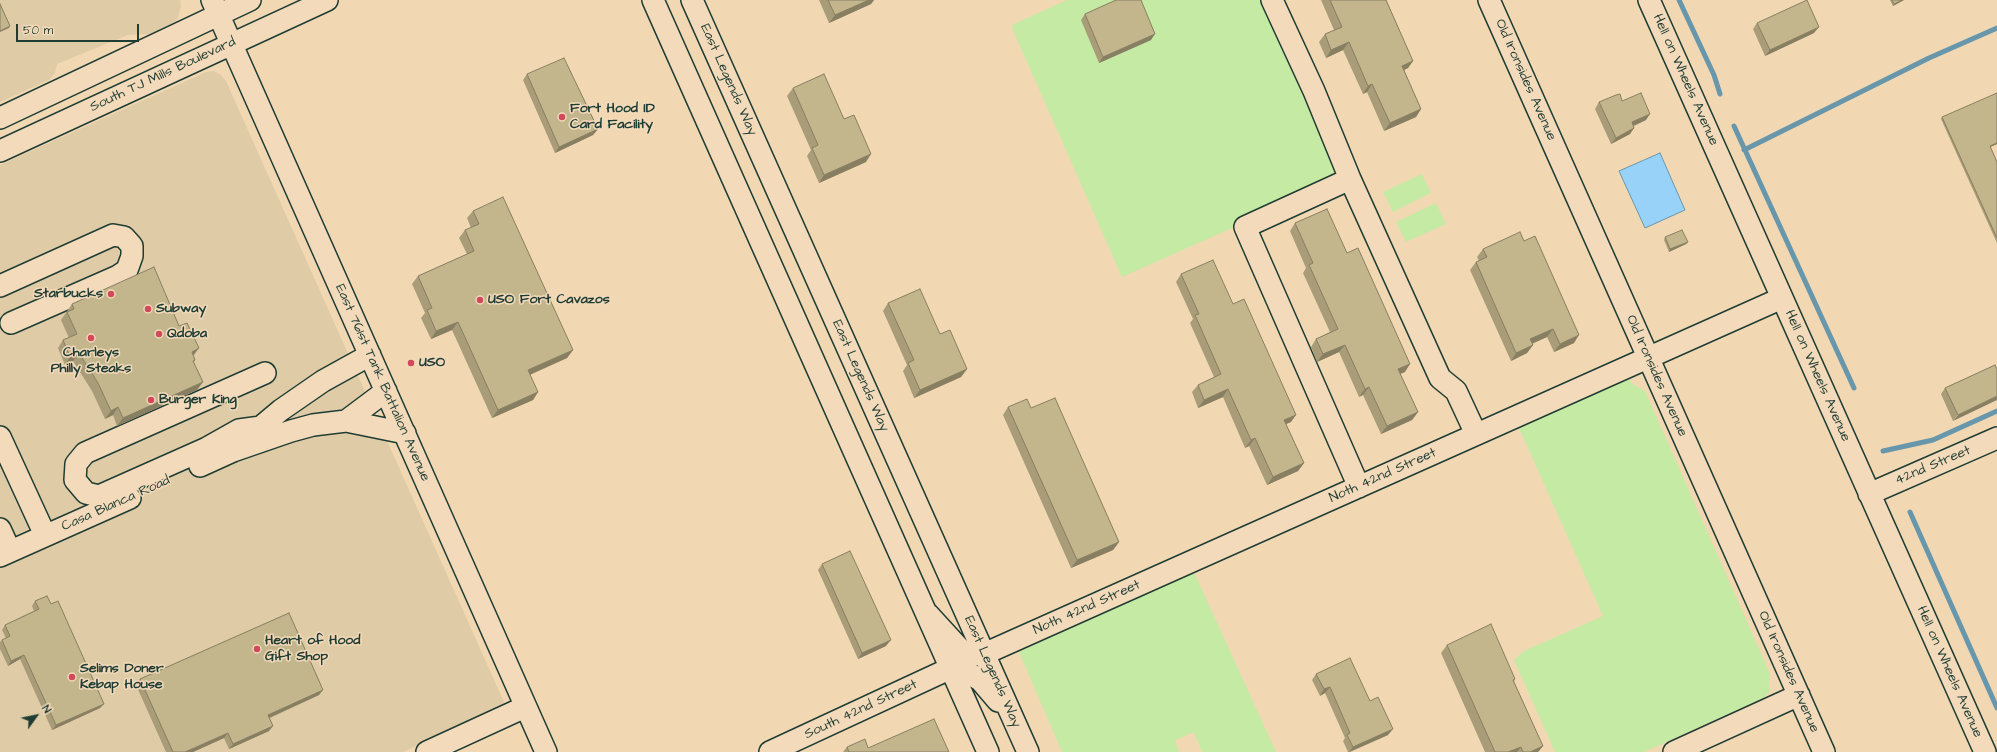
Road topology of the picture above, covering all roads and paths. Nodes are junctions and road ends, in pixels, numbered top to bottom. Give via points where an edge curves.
1 (250, 0) edge
2 (327, 0) edge
3 (653, 0) edge
4 (692, 0) edge
5 (1272, 0) edge
6 (1489, 0) edge
7 (1649, 0) edge
8 (215, 7) edge
9 (231, 43) junction
10 (0, 118) edge
11 (0, 151) edge
12 (1350, 179) junction
13 (0, 286) edge
14 (1782, 298) junction
15 (11, 323) dead end
16 (370, 355) junction
17 (1648, 358) junction
18 (265, 374) dead end
19 (386, 391) junction
20 (346, 420) junction
21 (261, 427) junction
22 (405, 433) junction
23 (1476, 434) junction
24 (0, 437) edge
25 (1997, 438) edge
26 (233, 451) junction
27 (1359, 487) junction
28 (1870, 494) junction
29 (0, 529) edge
30 (45, 535) junction
31 (5, 554) edge
32 (928, 614) junction
33 (984, 654) junction
34 (951, 668) junction
35 (1799, 695) junction
36 (525, 707) junction
37 (1013, 718) junction
38 (427, 752) edge
39 (546, 752) edge
40 (770, 752) edge
41 (988, 752) edge
42 (1028, 752) edge
43 (1674, 752) edge
44 (1824, 752) edge
45 (1985, 752) edge

1 - 8 street
2 - 9 street, South TJ Mills Boulevard
3 - 32 street
4 - 33 street, East Legends Way
5 - 12 street via 1314,91
6 - 17 street, Old Ironsides Avenue
7 - 14 street, Hell on Wheels Avenue
8 - 9 street, East 761st Tank Battalion Avenue
8 - 10 street
9 - 11 street, South TJ Mills Boulevard
9 - 16 street, East 761st Tank Battalion Avenue
12 - 23 street via 1440,378 1456,391
12 - 27 street via 1245,227
13 - 15 street via 113,235 124,236 132,246 132,256 127,270 118,276
14 - 17 street, Noth 42nd Street
14 - 28 street, Hell on Wheels Avenue
16 - 19 street, East 761st Tank Battalion Avenue
16 - 21 street, Casa Blanca Road via 324,381
17 - 23 street, Noth 42nd Street
17 - 35 street, Old Ironsides Avenue
18 - 21 street via 85,453 76,464 75,480 86,493 99,496 207,448 239,430
19 - 20 street, Casa Blanca Road
19 - 22 street, East 761st Tank Battalion Avenue
20 - 22 street, Casa Blanca Road
20 - 26 street, Casa Blanca Road via 291,431
21 - 26 street, Casa Blanca Road
22 - 36 street, East 761st Tank Battalion Avenue
23 - 27 street, Noth 42nd Street
24 - 30 street
25 - 28 street, 42nd Street
26 - 30 street, Casa Blanca Road
27 - 33 street, Noth 42nd Street
28 - 45 street, Hell on Wheels Avenue
29 - 31 street
30 - 31 street, Casa Blanca Road
32 - 33 street via 961,650 970,655
32 - 34 street
33 - 37 street, East Legends Way
34 - 37 street via 967,672 980,680
34 - 40 street, South 42nd Street
34 - 41 street
35 - 43 street
35 - 44 street, Old Ironsides Avenue
36 - 38 street
36 - 39 street, East 761st Tank Battalion Avenue
37 - 42 street, East Legends Way

